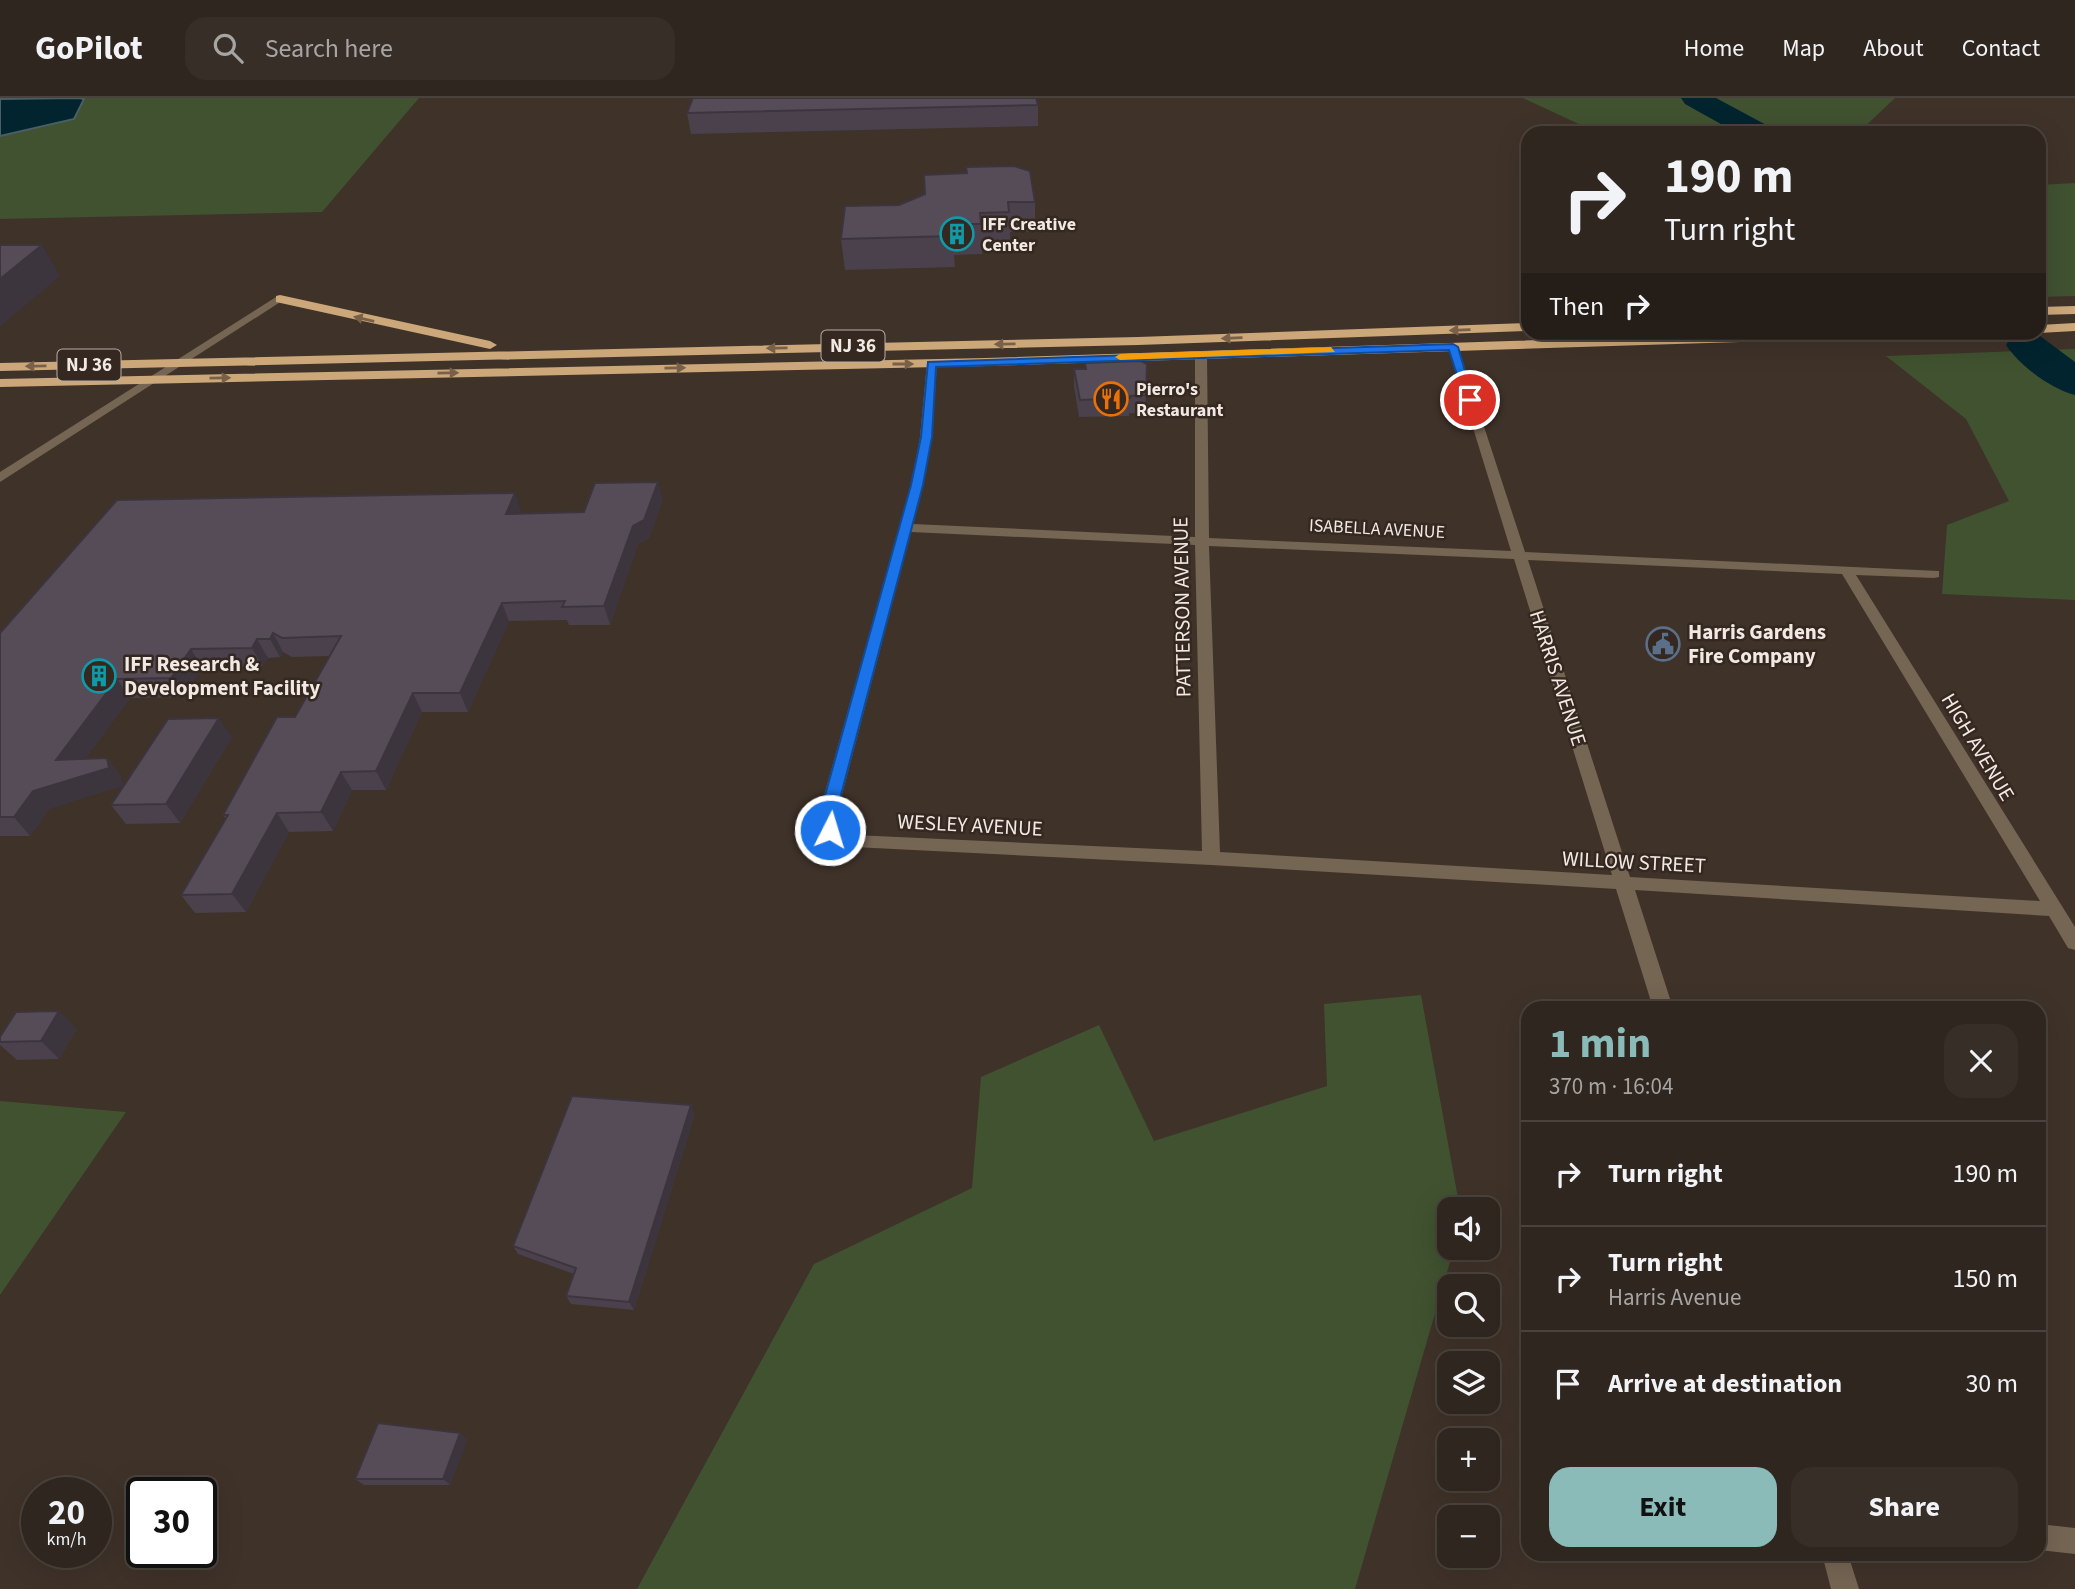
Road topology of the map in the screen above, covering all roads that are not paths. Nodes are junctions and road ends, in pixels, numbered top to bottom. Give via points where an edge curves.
1 (280, 299) joint
2 (2075, 310) edge
3 (2046, 311) edge
4 (1521, 327) edge
5 (2075, 327) edge
6 (2046, 329) edge
7 (1673, 340) edge
8 (1453, 347) junction
9 (576, 351) junction
10 (1200, 355) junction
11 (177, 363) junction
12 (932, 364) junction
13 (0, 367) edge
14 (152, 380) junction
15 (0, 383) edge
16 (0, 478) edge
17 (905, 527) junction
18 (1201, 540) junction
19 (1519, 555) junction
20 (1847, 571) junction
21 (1934, 573) dead end
22 (1211, 858) junction
23 (1623, 884) junction
24 (2054, 909) junction
25 (2075, 943) edge
26 (1661, 1001) edge
27 (2046, 1538) edge
28 (2075, 1541) edge
29 (1837, 1561) edge
30 (1846, 1589) edge

9 -> 1 highway via 487,344
1 - 11 street
2 - 3 highway
4 -> 9 highway, NJ 36 via 1138,341
5 - 6 highway
7 - 8 highway, NJ 36
8 - 10 highway, NJ 36
8 - 19 street, HARRIS AVENUE
9 - 11 highway, NJ 36
10 - 12 highway, NJ 36
10 - 18 street, PATTERSON AVENUE
11 -> 13 highway, NJ 36
11 - 14 street
14 -> 12 highway, NJ 36
12 - 17 street, WESLEY AVENUE via 926,437
14 - 15 highway, NJ 36
14 - 16 street
17 - 18 street, ISABELLA AVENUE
17 - 22 street, WESLEY AVENUE via 829,810 830,830 854,841
18 - 19 street, ISABELLA AVENUE
18 - 22 street, PATTERSON AVENUE
19 - 20 street, ISABELLA AVENUE
19 - 23 street, HARRIS AVENUE
20 - 21 street, ISABELLA AVENUE
20 - 24 street, HIGH AVENUE
22 - 23 street, WILLOW STREET
23 - 24 street, WILLOW STREET
23 - 26 street, HARRIS AVENUE
24 - 25 street, HIGH AVENUE
27 - 28 street
29 - 30 street

